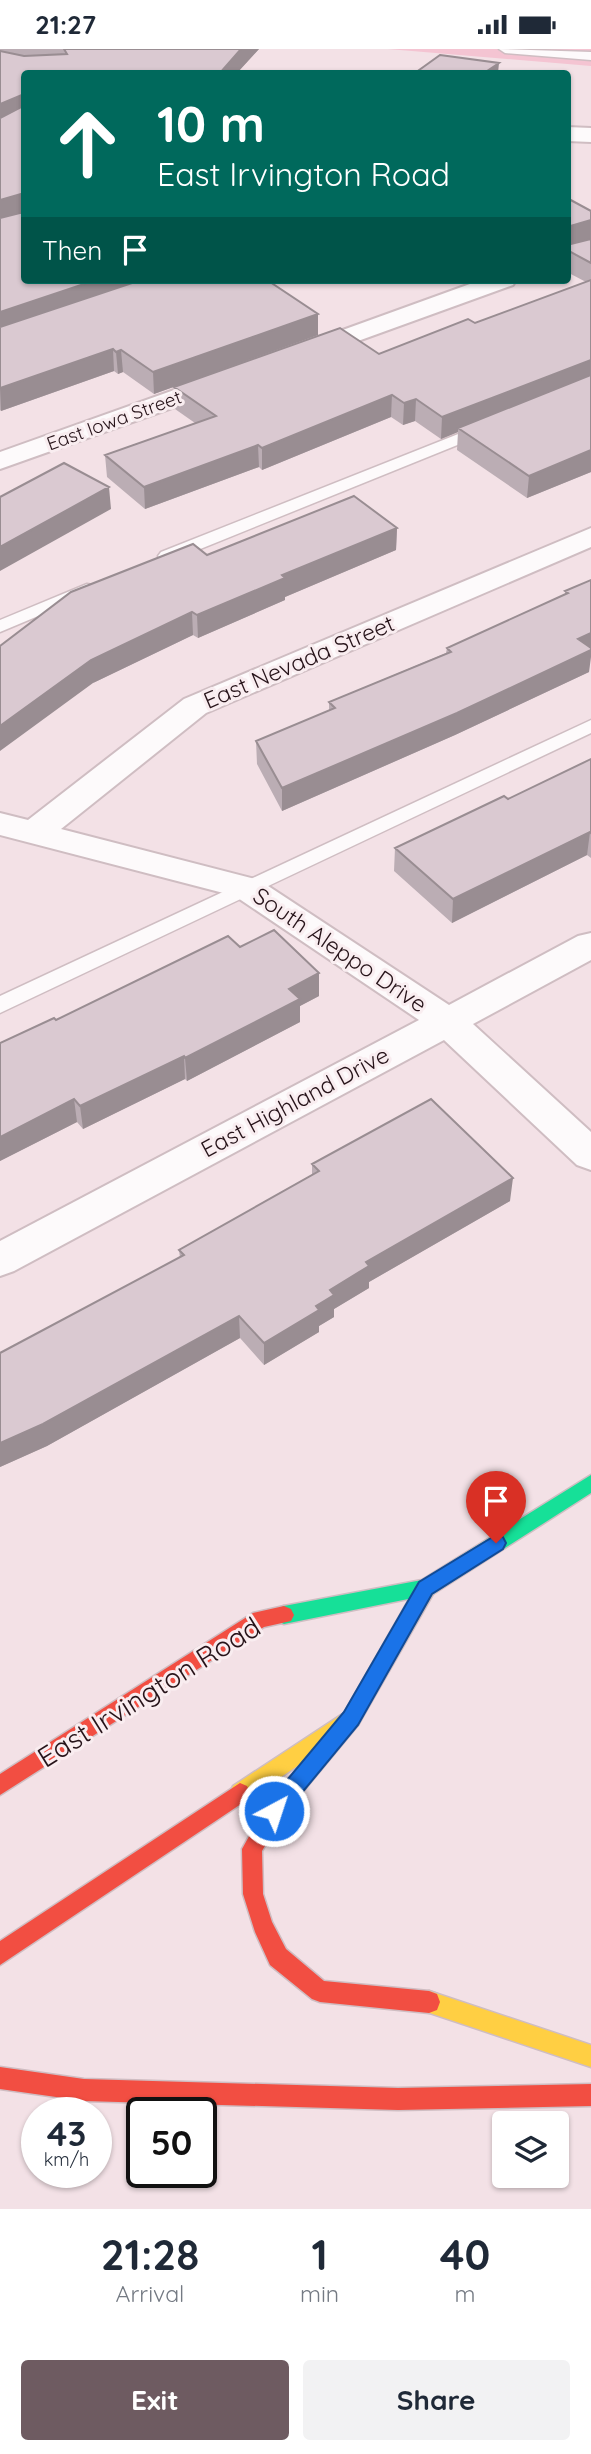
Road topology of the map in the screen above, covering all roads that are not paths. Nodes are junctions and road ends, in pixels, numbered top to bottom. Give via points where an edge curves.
1 (505, 49) edge
2 (591, 56) edge
3 (571, 134) edge
4 (591, 135) edge
5 (493, 284) edge
6 (284, 359) edge
7 (246, 373) edge
8 (500, 423) edge
9 (0, 461) edge
10 (591, 537) edge
11 (149, 563) edge
12 (100, 584) edge
13 (0, 627) edge
14 (591, 726) edge
15 (0, 824) edge
16 (34, 833) junction
17 (247, 888) junction
18 (591, 945) edge
19 (0, 1005) edge
20 (447, 1021) junction
21 (591, 1155) edge
22 (0, 1260) edge
23 (591, 1483) edge
24 (426, 1588) junction
25 (351, 1719) junction
26 (0, 1785) edge
27 (0, 1954) edge
28 (591, 2056) edge
29 (0, 2078) edge
30 (591, 2095) edge

1 - 2 lane
3 - 4 street
5 - 6 street
7 - 9 street, East Iowa Street
8 - 11 lane
10 - 16 street, East Nevada Street via 195,706
12 - 13 lane
14 - 17 lane
15 - 16 street, South Aleppo Drive
16 - 17 street, South Aleppo Drive
17 - 19 lane
17 - 20 street, South Aleppo Drive
18 - 20 street, East Highland Drive
20 - 21 street, South Aleppo Drive
20 - 22 street, East Highland Drive
23 - 24 main road, East Irvington Road
24 - 25 main road, East Irvington Road
24 - 26 main road, East Irvington Road via 260,1619
25 - 27 main road, East Irvington Road
25 - 28 main road via 274,1811 251,1849 253,1894 278,1957 320,1991 436,2003
29 - 30 main road via 83,2090 398,2099

